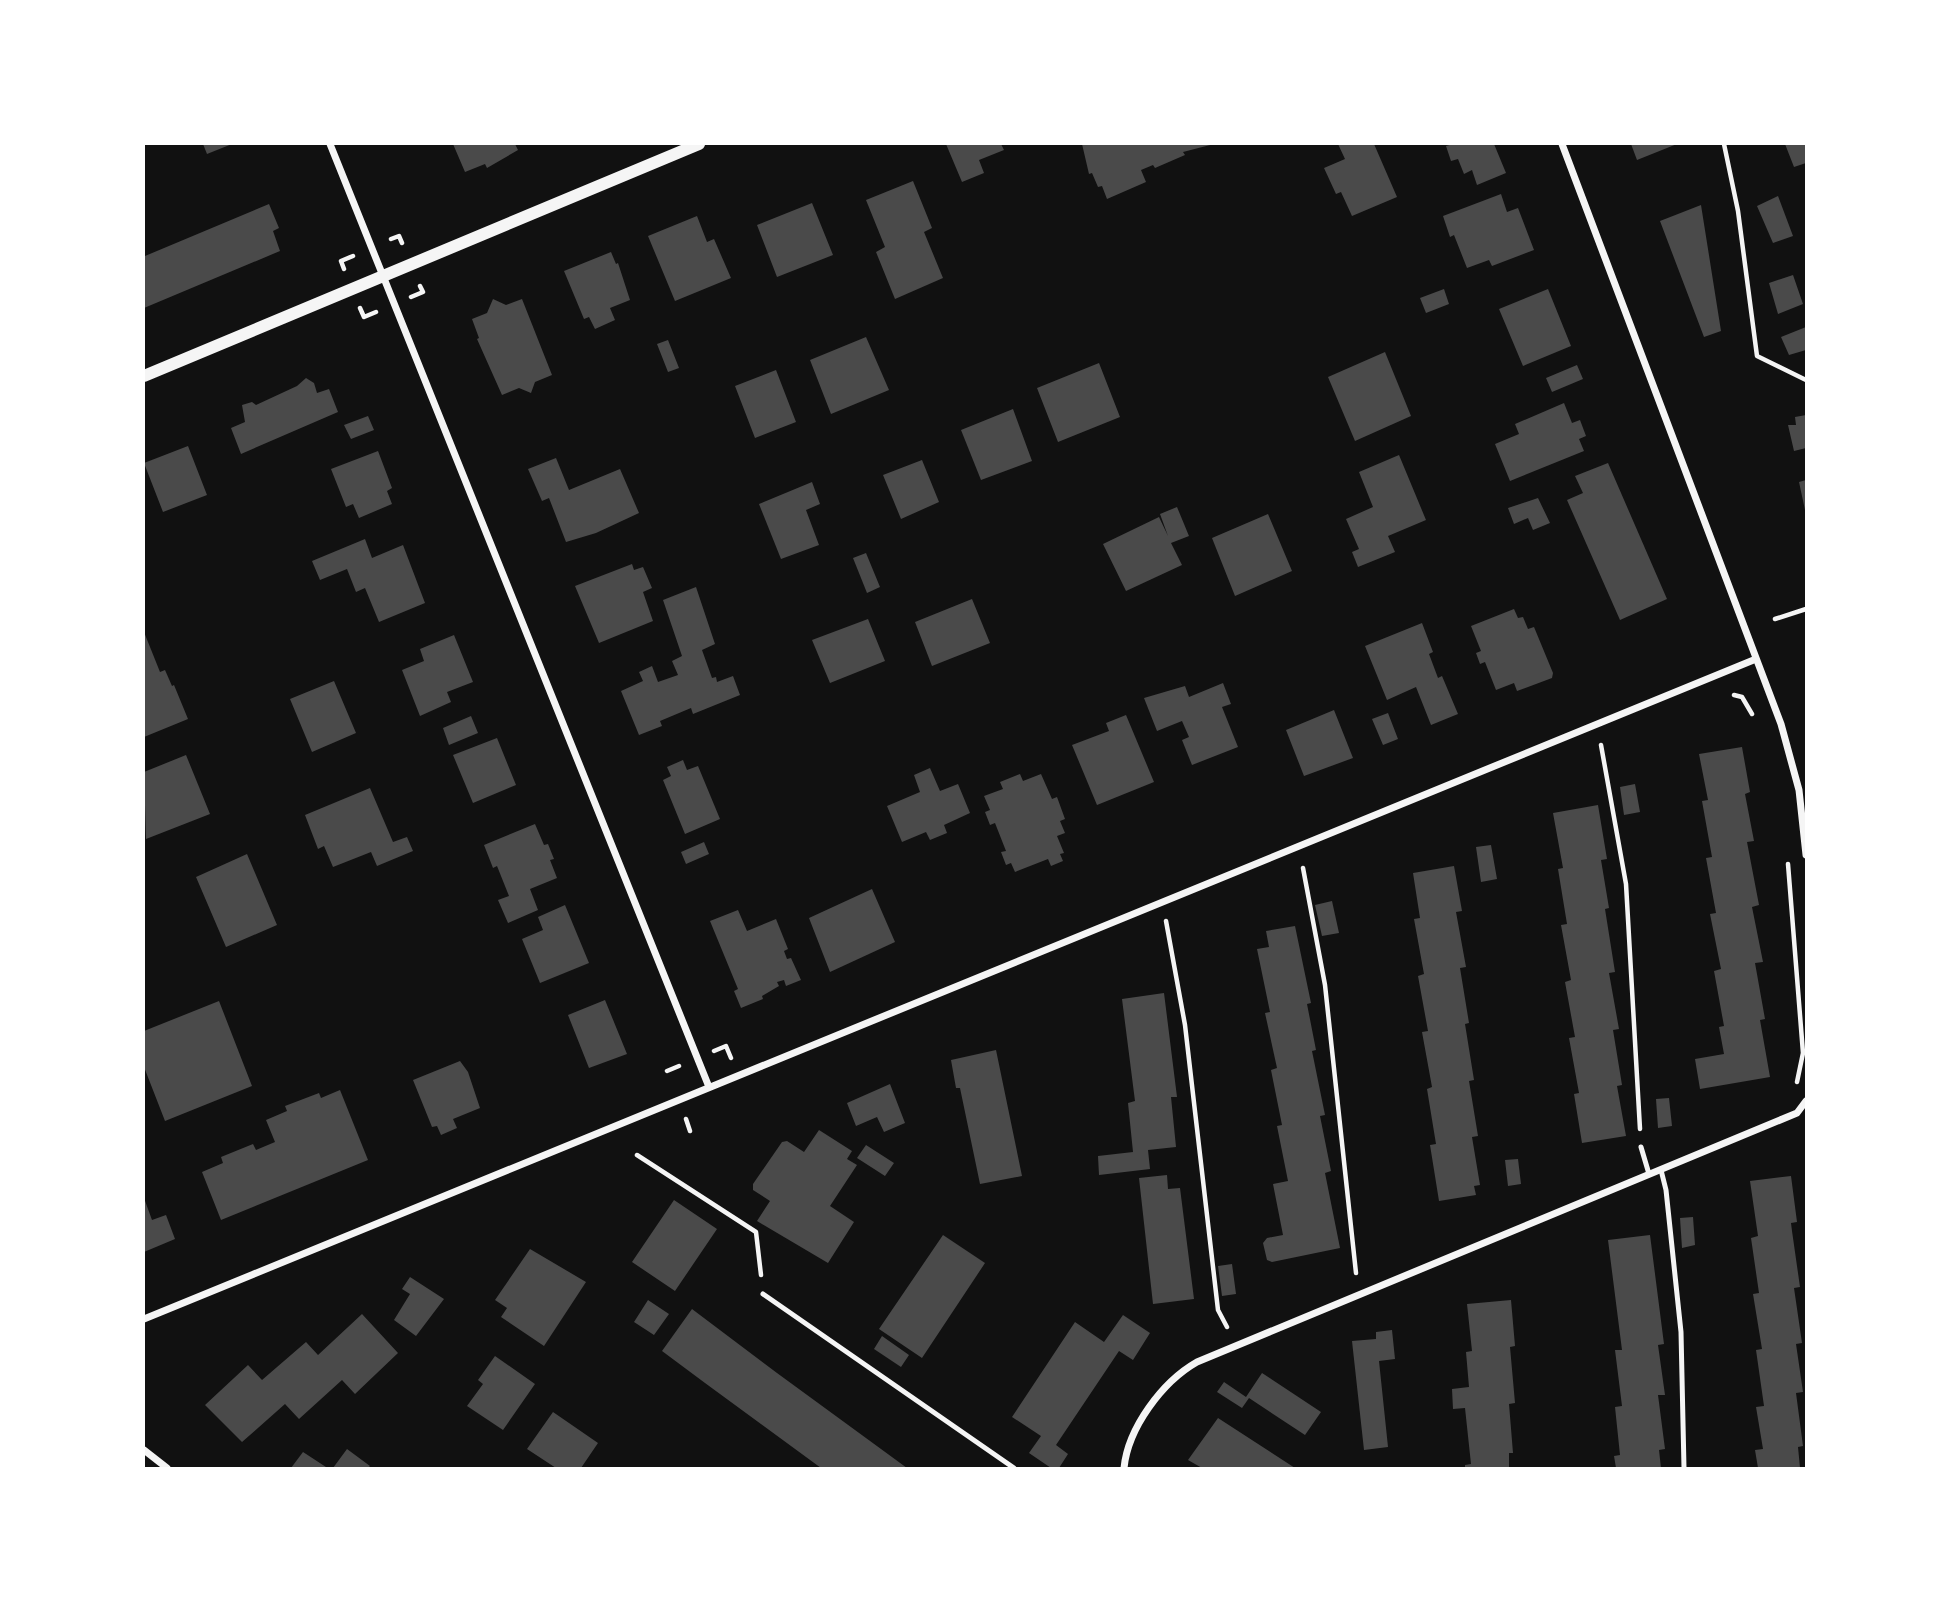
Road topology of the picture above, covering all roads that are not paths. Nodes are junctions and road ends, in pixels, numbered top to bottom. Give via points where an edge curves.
1 (330, 144) edge
2 (699, 144) edge
3 (1562, 144) edge
4 (383, 276) junction
5 (144, 376) edge
6 (1756, 659) junction
7 (1807, 855) edge
8 (709, 1087) junction
9 (1807, 1101) edge
10 (1641, 1147) road end
11 (1661, 1170) junction
12 (1649, 1174) junction
13 (763, 1294) road end
14 (144, 1319) edge
15 (144, 1450) edge
16 (167, 1468) edge
17 (1014, 1468) edge
18 (1124, 1468) edge
19 (1684, 1468) edge

1 - 4 street
2 - 4 street
3 - 6 street
4 - 5 street
4 - 8 street
6 - 7 street via 1799,790
6 - 8 street
8 - 14 street
9 - 11 street via 1797,1112
10 - 12 lane
11 - 12 street
11 - 19 lane via 1681,1332
12 - 18 street via 1197,1362 1164,1388 1130,1442
13 - 17 lane
15 - 16 street

